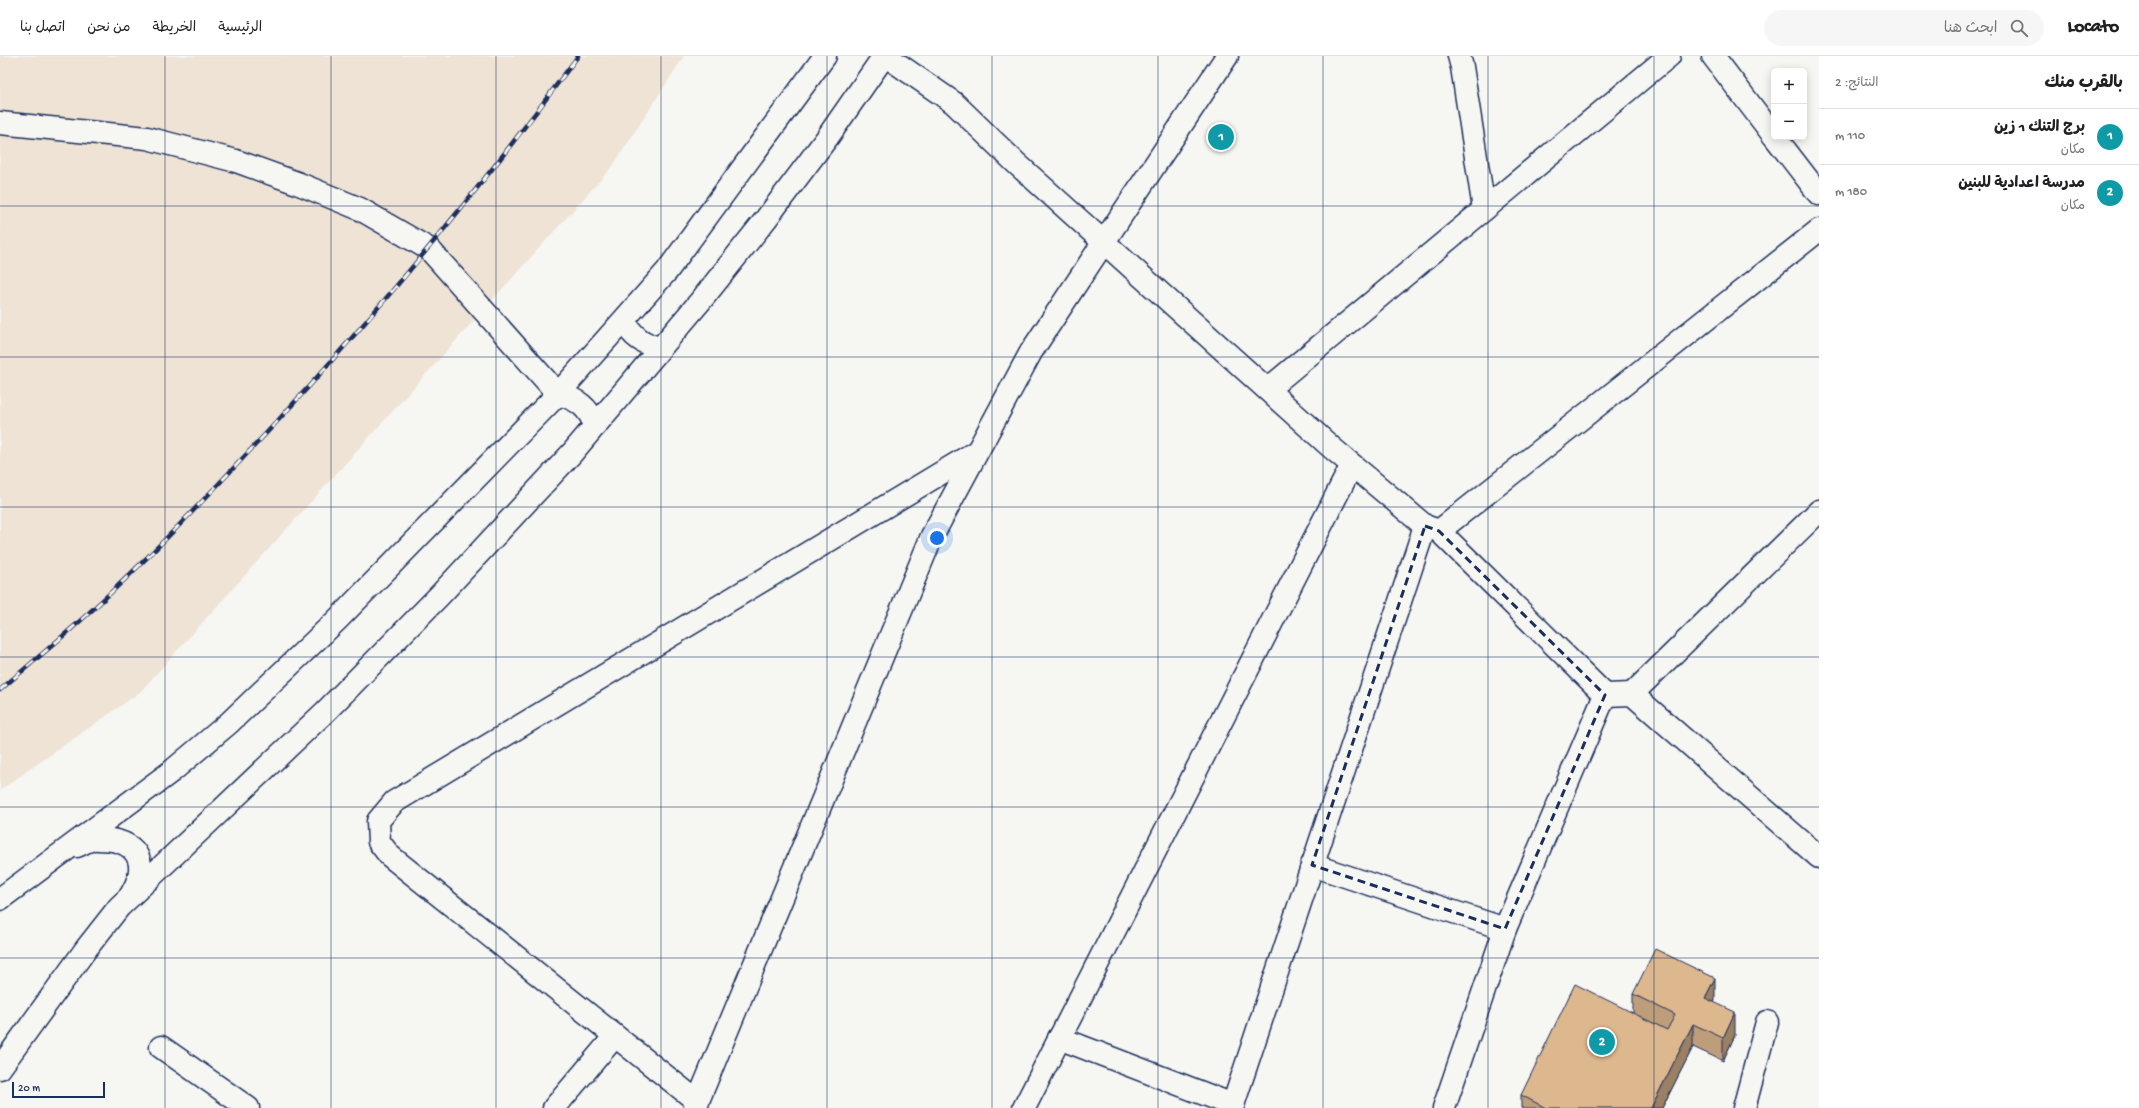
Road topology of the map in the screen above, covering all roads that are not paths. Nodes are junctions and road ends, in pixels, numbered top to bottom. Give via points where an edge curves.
1 (825, 56) edge
2 (885, 56) edge
3 (1227, 56) edge
4 (1459, 56) edge
5 (1669, 56) edge
6 (1713, 56) edge
7 (0, 122) edge
8 (1771, 131) edge
9 (1778, 140) edge
10 (1819, 194) edge
11 (1484, 209) junction
12 (1819, 230) edge
13 (1104, 242) junction
14 (624, 321) junction
15 (660, 348) junction
16 (1268, 390) junction
17 (558, 394) junction
18 (595, 426) junction
19 (977, 451) junction
20 (1352, 465) junction
21 (1819, 511) edge
22 (1432, 529) junction
23 (1632, 694) junction
24 (1605, 695) junction
25 (70, 848) junction
26 (1819, 857) edge
27 (1312, 865) junction
28 (130, 896) junction
29 (0, 899) edge
30 (1505, 929) junction
31 (1767, 1022) dead end
32 (615, 1036) junction
33 (1059, 1038) junction
34 (15, 1047) junction
35 (161, 1047) dead end
36 (0, 1068) edge
37 (0, 1076) edge
38 (697, 1105) edge
39 (1233, 1106) edge
40 (248, 1108) edge
41 (554, 1108) edge
42 (1024, 1108) edge
43 (1444, 1108) edge
44 (1744, 1108) edge

1 - 14 street via 667,271
2 - 13 street via 954,103
2 - 15 street via 766,219
3 - 13 street
4 - 11 street
5 - 11 street
6 - 8 street
7 - 17 street via 147,138 236,161 360,209 429,249
9 - 10 street
11 - 16 street
12 - 22 street
13 - 16 street
13 - 19 street via 1031,352
14 - 15 street via 639,340
14 - 17 street
15 - 18 street
16 - 20 street
17 - 18 street via 578,401 592,416
17 - 25 street via 284,672 172,771
18 - 28 street via 439,596 326,711
19 - 32 street via 394,802 378,822 379,842 390,856
19 - 38 street via 932,536
20 - 22 street
20 - 33 street
21 - 23 street
22 - 24 street
22 - 27 street
23 - 24 street
23 - 26 street
24 - 30 street
25 - 28 street via 97,838 122,842 135,851 141,867 139,881
25 - 29 street
27 - 30 street
27 - 39 street
28 - 34 street via 86,949
30 - 43 street
31 - 44 street
32 - 38 street
32 - 41 street
33 - 39 street
33 - 42 street
34 - 36 street
34 - 37 street
35 - 40 street

